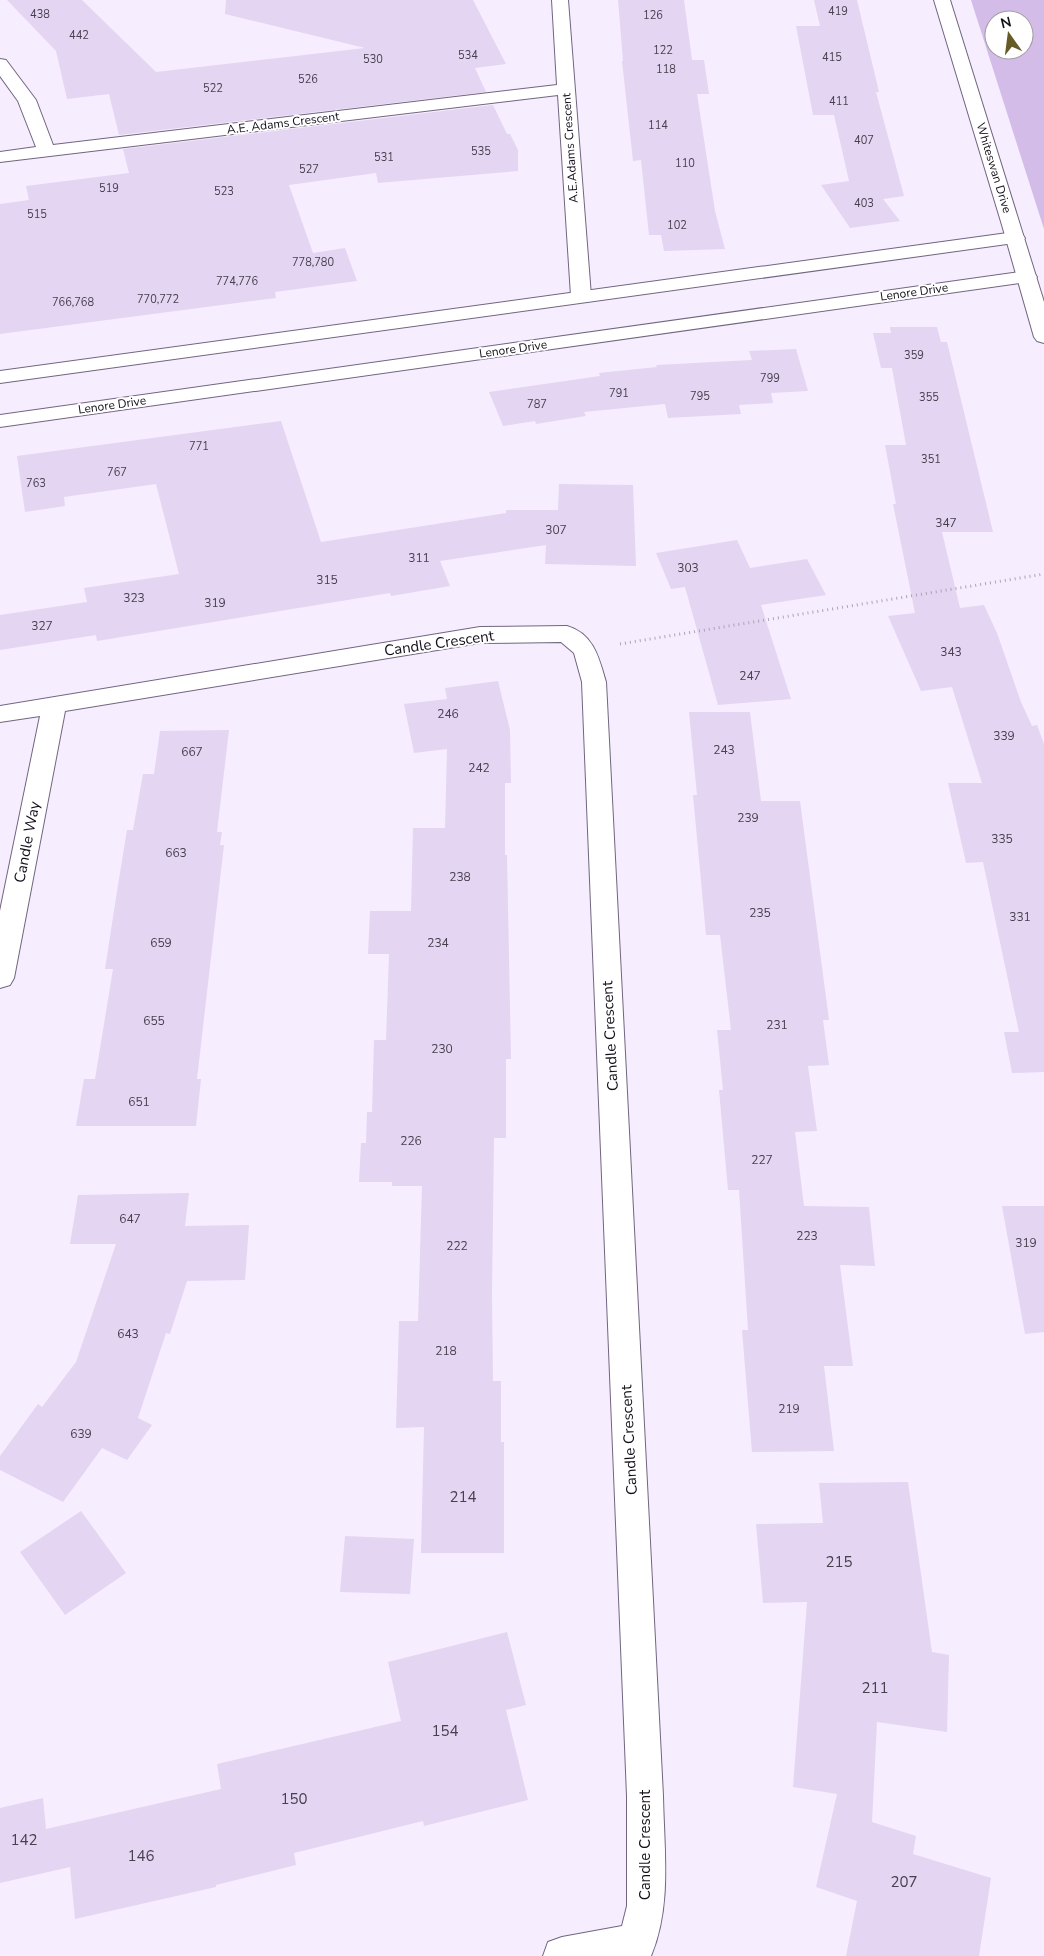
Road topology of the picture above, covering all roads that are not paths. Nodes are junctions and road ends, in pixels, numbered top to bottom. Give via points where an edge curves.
1 (560, 0) edge
2 (942, 0) edge
3 (0, 64) edge
4 (566, 90) junction
5 (46, 151) junction
6 (0, 157) edge
7 (1016, 238) junction
8 (1027, 276) junction
9 (581, 296) junction
10 (1044, 337) edge
11 (0, 377) edge
12 (0, 421) edge
13 (54, 706) junction
14 (0, 714) edge
15 (0, 978) edge
16 (562, 1956) edge

1 - 4 street, A.E.Adams Crescent
2 - 7 street, Whiteswan Drive
3 - 5 street via 27,100
4 - 5 street, A.E. Adams Crescent
4 - 9 street, A.E.Adams Crescent
5 - 6 street, A.E. Adams Crescent
7 - 8 street, Whiteswan Drive
7 - 9 street
8 - 10 street, Whiteswan Drive
8 - 12 street, Lenore Drive
9 - 11 street
13 - 14 street, Candle Crescent
13 - 15 street, Candle Way
13 - 16 street, Candle Crescent via 480,635 567,634 585,650 594,682 595,702 645,1796 646,1906 637,1943

